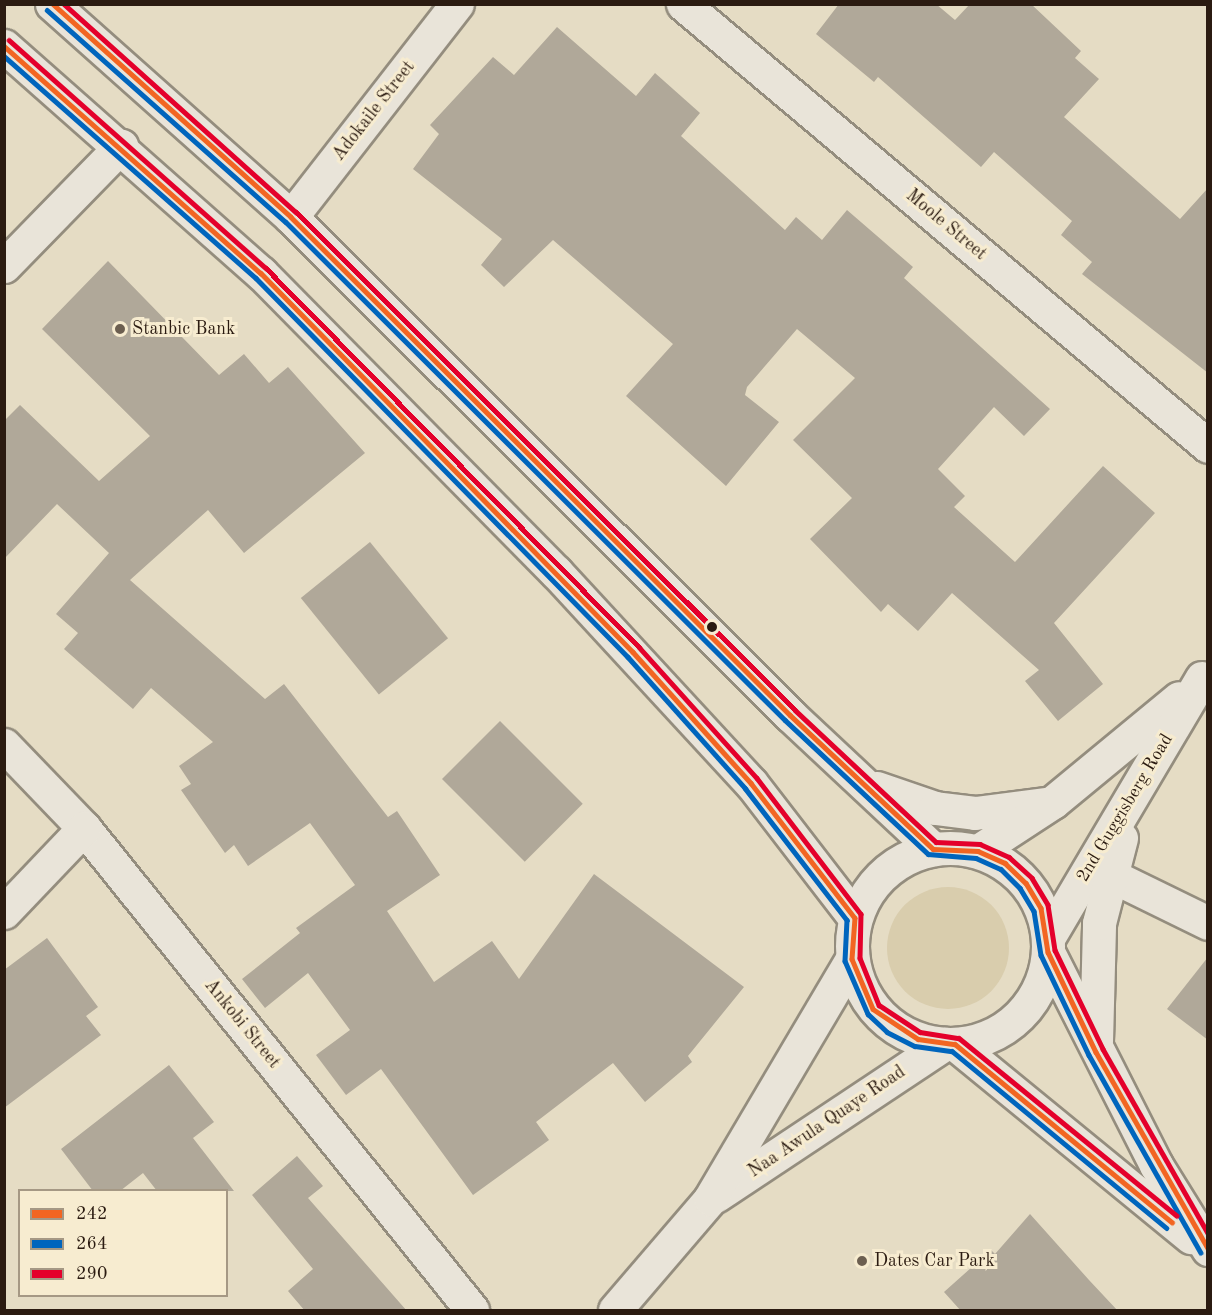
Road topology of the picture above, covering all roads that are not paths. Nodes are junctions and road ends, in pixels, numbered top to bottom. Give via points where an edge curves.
1 (52, 4) edge
2 (457, 4) edge
3 (683, 4) edge
4 (4, 46) edge
5 (121, 146) junction
6 (291, 218) junction
7 (4, 266) edge
8 (1208, 446) edge
9 (1205, 675) edge
10 (4, 745) edge
11 (861, 781) junction
12 (1139, 788) junction
13 (1053, 802) junction
14 (84, 828) junction
15 (933, 849) junction
16 (978, 851) junction
17 (1108, 874) junction
18 (4, 912) edge
19 (855, 918) junction
20 (1208, 923) edge
21 (1048, 945) junction
22 (852, 959) junction
23 (950, 1044) junction
24 (1096, 1052) junction
25 (710, 1199) junction
26 (1208, 1250) edge
27 (472, 1311) edge
28 (615, 1311) edge

1 - 6 main road
2 - 6 main road, Adokaile Street
3 - 8 main road, Moole Street
4 - 5 main road
5 - 7 main road
5 - 19 main road via 261,273 633,651 751,783
6 - 11 main road
9 - 12 main road, 2nd Guggisberg Road
9 - 13 main road, 2nd Guggisberg Road
10 - 14 main road, Ankobi Street
11 - 13 main road via 897,798 965,812
11 - 15 main road
12 - 17 main road
12 - 21 main road, 2nd Guggisberg Road
13 - 16 main road, 2nd Guggisberg Road
14 - 18 main road
14 - 27 main road, Ankobi Street
15 - 16 main road
15 - 19 main road via 884,873
16 - 21 main road via 1005,863 1026,883 1041,908
17 - 20 main road
17 - 24 main road via 1096,972
19 - 22 main road
21 - 23 main road via 1037,988 1008,1025
21 - 24 main road
22 - 23 main road via 864,993 891,1026
22 - 25 main road, Naa Awula Quaye Road
23 - 25 main road, Naa Awula Quaye Road
23 - 26 main road
24 - 26 main road
25 - 28 main road, Naa Awula Quaye Road

